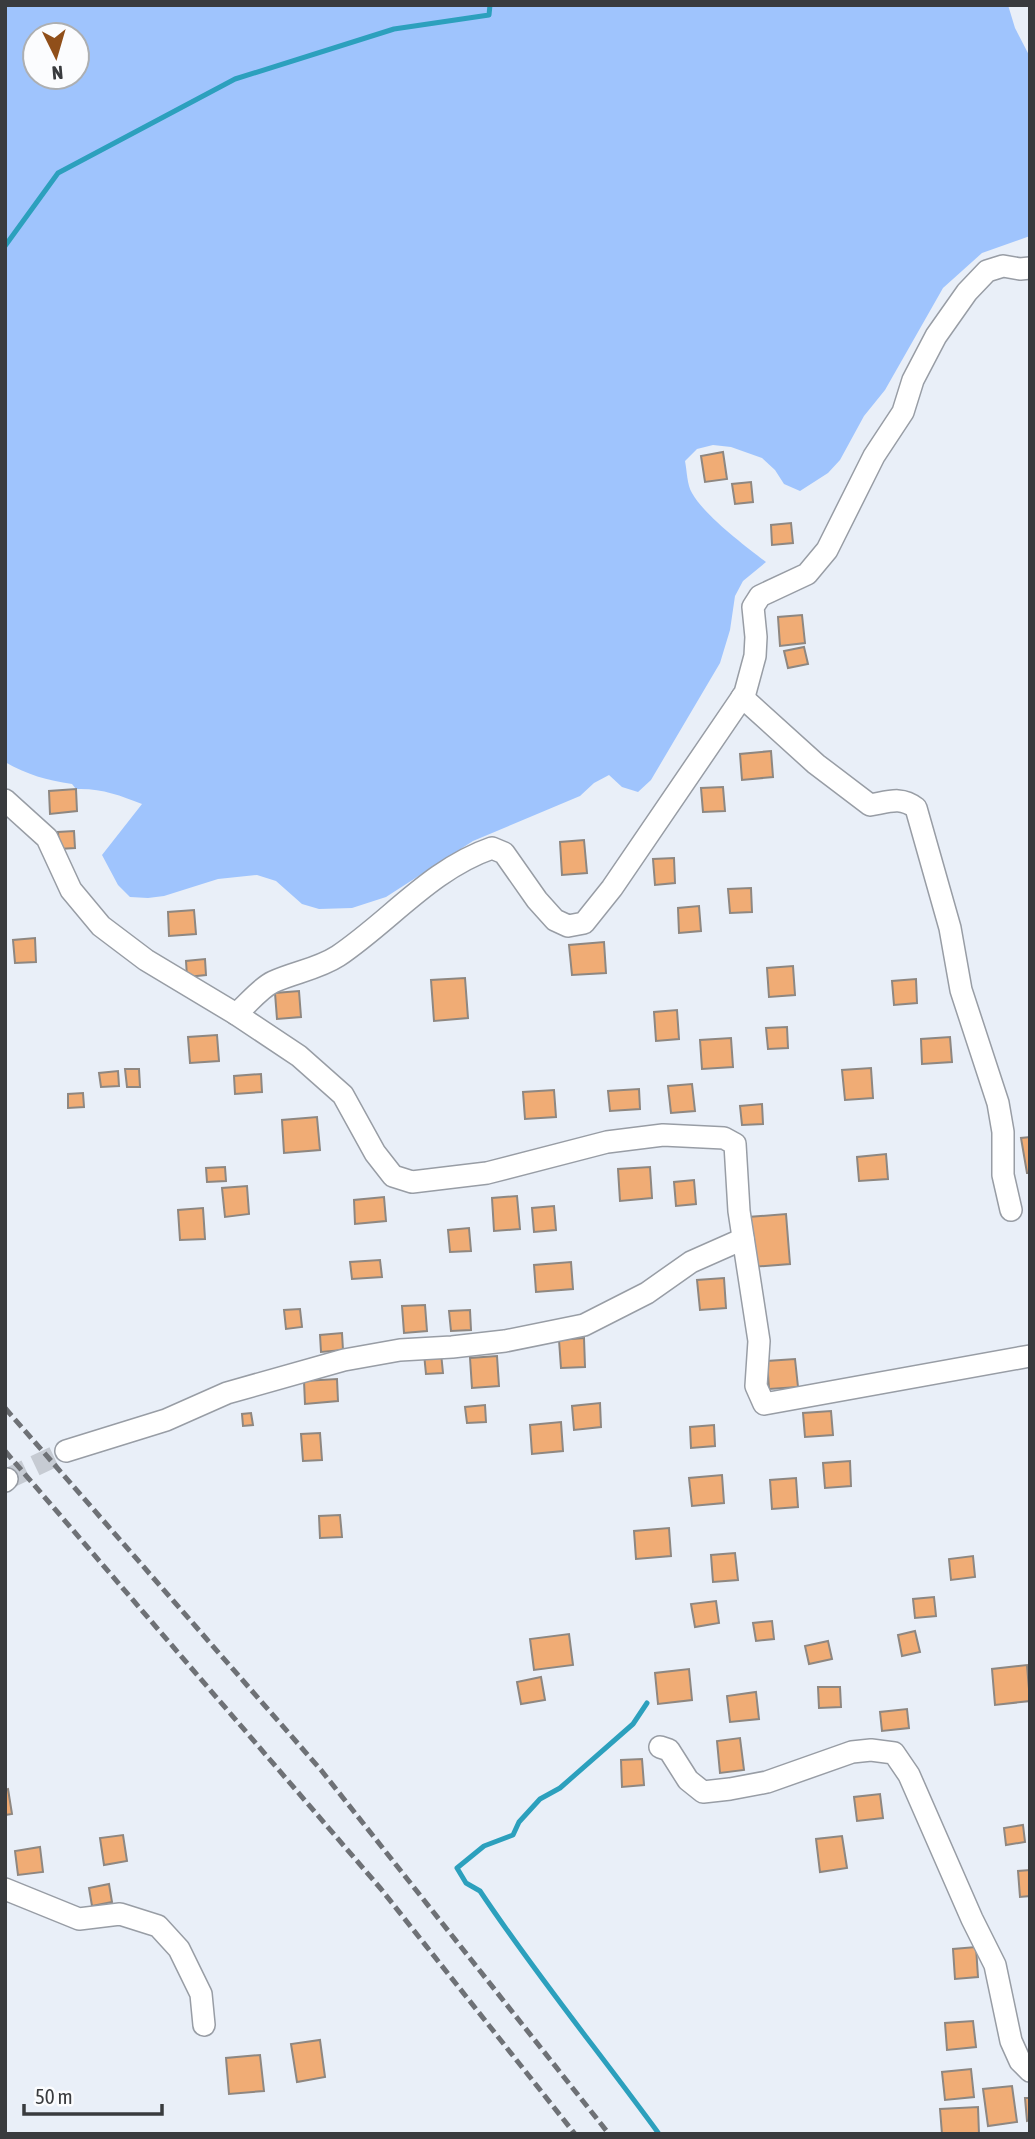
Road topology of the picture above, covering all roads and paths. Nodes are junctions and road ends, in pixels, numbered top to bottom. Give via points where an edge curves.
1 (1030, 268) edge
2 (742, 697) junction
3 (5, 800) edge
4 (236, 1014) junction
5 (1011, 1210) dead end
6 (743, 1239) junction
7 (1030, 1356) edge
8 (66, 1451) tunnel mouth
9 (660, 1747) dead end
10 (5, 1889) edge
11 (204, 2025) dead end
12 (1030, 2071) edge

1 - 2 street via 1003,266 987,271 967,292 936,336 913,380 903,412 874,456 827,550 807,574 760,596 753,607 755,656
2 - 4 street via 584,923 568,926 555,920 504,853 492,848 437,876 337,956 317,968 270,983
2 - 5 street via 870,805 896,800 916,808 950,928 961,990 998,1103 1003,1175
3 - 4 street via 47,838 71,890 101,926 146,960
4 - 6 street via 299,1056 343,1094 393,1176 412,1182 487,1173 607,1142 663,1135 724,1138 735,1144
6 - 7 street via 759,1341 756,1386 764,1404
6 - 8 street via 691,1262 647,1293 584,1325 505,1341 344,1360 227,1393 166,1420
9 - 12 street via 669,1751 703,1793 767,1782 852,1752 894,1753 909,1775 995,1965 1011,2041
10 - 11 street via 79,1919 120,1914 158,1926 178,1949 201,1994

